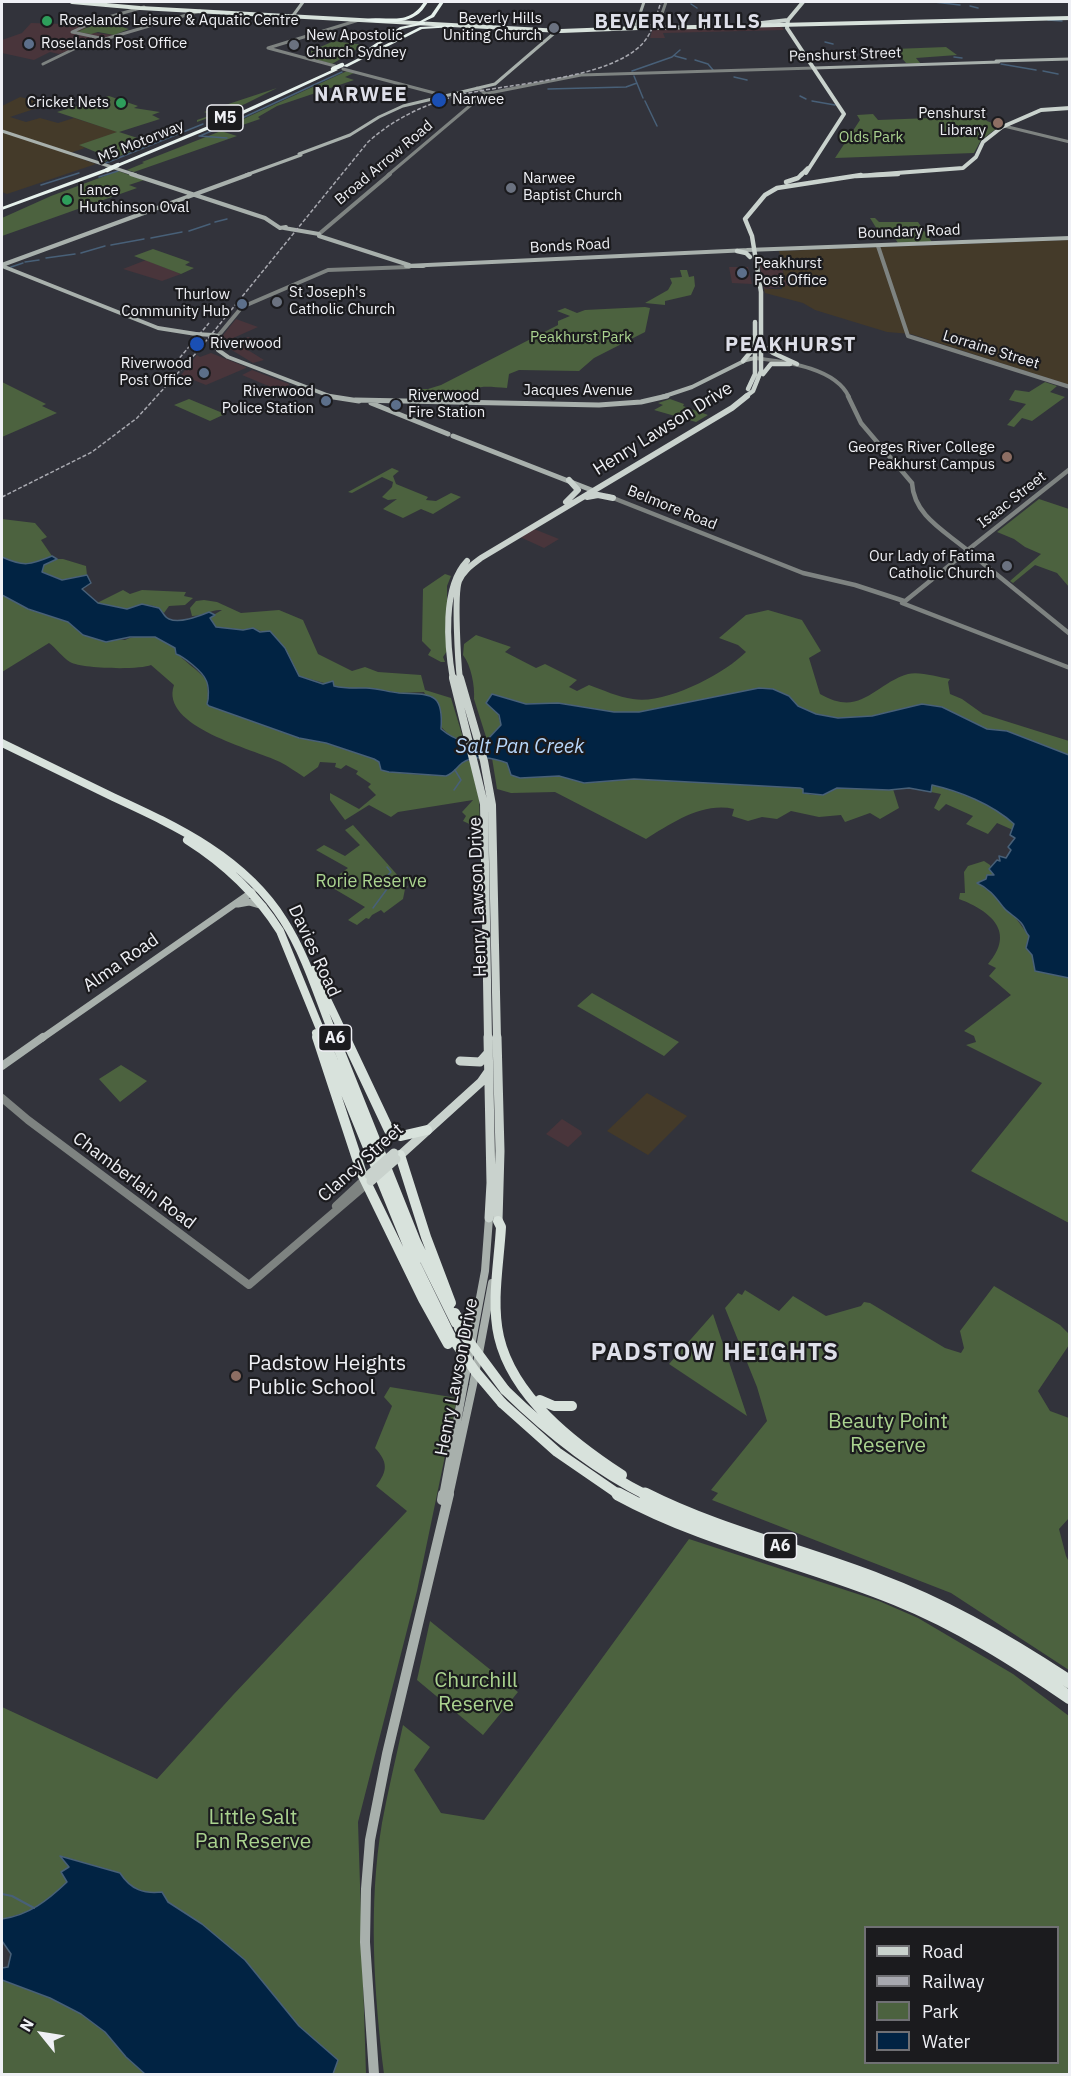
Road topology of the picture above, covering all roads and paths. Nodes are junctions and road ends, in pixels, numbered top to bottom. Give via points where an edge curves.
1 (72, 2) edge
2 (82, 2) edge
3 (303, 2) edge
4 (426, 2) edge
5 (434, 2) edge
6 (442, 2) edge
7 (644, 2) edge
8 (666, 2) edge
9 (802, 3) edge
10 (142, 7) junction
11 (131, 9) junction
12 (197, 12) junction
13 (293, 16) junction
14 (433, 16) junction
15 (1070, 17) edge
16 (366, 20) joint
17 (358, 21) junction
18 (396, 23) junction
19 (416, 23) junction
20 (435, 23) junction
21 (788, 23) junction
22 (453, 26) joint
23 (462, 26) junction
24 (637, 27) junction
25 (655, 27) junction
26 (559, 30) junction
27 (390, 35) junction
28 (105, 39) junction
29 (96, 40) junction
30 (798, 45) joint
31 (1070, 59) edge
32 (43, 64) dead end
33 (343, 67) junction
34 (335, 68) junction
35 (814, 68) junction
36 (477, 88) junction
37 (484, 94) junction
38 (442, 95) junction
39 (1070, 108) edge
40 (1004, 126) junction
41 (2, 131) edge
42 (1070, 142) edge
43 (105, 169) junction
44 (861, 175) junction
45 (801, 180) junction
46 (767, 190) junction
47 (194, 194) junction
48 (2, 208) edge
49 (317, 235) junction
50 (1070, 238) edge
51 (878, 246) junction
52 (738, 251) junction
53 (750, 251) junction
54 (2, 265) edge
55 (406, 265) junction
56 (386, 267) junction
57 (215, 335) junction
58 (758, 345) junction
59 (757, 360) junction
60 (742, 362) junction
61 (790, 364) junction
62 (797, 364) junction
63 (760, 379) junction
64 (1070, 387) edge
65 (355, 400) junction
66 (392, 401) junction
67 (380, 405) junction
68 (1070, 469) edge
69 (569, 480) junction
70 (591, 490) junction
71 (582, 498) junction
72 (613, 498) junction
73 (566, 502) junction
74 (967, 550) junction
75 (902, 601) junction
76 (1070, 634) edge
77 (454, 648) junction
78 (1070, 669) edge
79 (2, 743) edge
80 (2, 748) edge
81 (481, 768) junction
82 (256, 890) junction
83 (234, 905) junction
84 (263, 906) junction
85 (288, 927) junction
86 (300, 979) junction
87 (488, 1053) junction
88 (460, 1061) dead end
89 (2, 1066) edge
90 (488, 1072) junction
91 (498, 1075) junction
92 (489, 1095) junction
93 (466, 1096) junction
94 (2, 1098) edge
95 (427, 1130) junction
96 (397, 1156) junction
97 (374, 1179) junction
98 (493, 1219) junction
99 (249, 1285) joint
100 (453, 1314) junction
101 (523, 1384) junction
102 (572, 1406) dead end
103 (687, 1514) junction
104 (1070, 1682) edge
105 (1070, 1698) edge
106 (374, 2074) edge

1 - 11 highway
2 - 10 highway
3 - 13 main road
4 - 19 highway
5 - 19 highway, M5
6 - 14 highway
7 - 24 main road
8 - 25 street
9 - 21 main road
10 - 11 highway
10 - 12 highway
11 - 29 street via 72,32
12 - 13 highway
12 - 13 highway
12 - 28 street
13 - 17 highway
14 - 19 highway
14 - 20 highway via 431,21
15 - 21 highway
16 - 17 highway
16 - 19 highway
17 - 18 highway
17 - 34 street via 272,48
18 - 19 highway
18 - 27 highway via 403,25
19 - 20 highway
19 - 22 highway
19 - 23 highway
19 - 27 highway
19 - 33 highway, M5
20 - 26 highway
21 - 25 highway
21 - 25 highway
21 - 30 main road
22 - 23 highway
23 - 26 highway
24 - 25 highway, bridge
24 - 26 highway
26 - 36 main road via 496,83
27 - 33 highway
28 - 29 street
28 - 29 street
29 - 32 street
30 - 35 main road
31 - 35 main road, Penshurst Street
33 - 34 highway, M5 Motorway / M5, bridge
33 - 38 street
34 - 43 highway, M5 Motorway / M5, bridge via 221,123
35 - 37 street, Penshurst Street via 578,75
35 - 45 main road via 844,114
36 - 37 street
36 - 38 main road
37 - 49 street, Broad Arrow Road
38 - 47 main road via 392,110 350,135
39 - 40 main road via 1041,110
40 - 42 street
40 - 44 main road via 983,142 976,157 963,168
41 - 47 main road, Bonds Road
43 - 48 highway, M5 Motorway / M5
43 - 48 highway, M5 Motorway / M5
44 - 45 main road
44 - 45 main road
45 - 46 main road
45 - 46 main road
45 - 53 main road via 771,191 747,214 745,222 752,236
46 - 53 main road via 741,216
47 - 49 main road, Bonds Road
47 - 54 main road
49 - 55 main road, Bonds Road
50 - 51 main road, Boundary Road
51 - 53 main road, Boundary Road
51 - 64 street, Lorraine Street via 907,335
52 - 53 main road
52 - 53 main road
52 - 55 main road, Bonds Road
53 - 58 main road
54 - 57 main road, bridge via 161,329
55 - 56 street
55 - 56 street
56 - 57 street via 327,271 242,307
57 - 65 main road, Belmore Road via 218,347 239,361 332,398
58 - 59 main road
58 - 60 main road
58 - 62 main road
59 - 60 main road
59 - 61 street
59 - 62 street
59 - 63 main road
59 - 70 main road, Henry Lawson Drive via 753,382 737,400
60 - 66 main road, Jacques Avenue via 683,392 633,404
61 - 62 street
61 - 63 main road, Henry Lawson Drive via 769,365
62 - 74 street via 829,375 842,385 861,423 907,474 922,511
63 - 70 main road, Henry Lawson Drive via 740,403
65 - 66 main road, Jacques Avenue
65 - 67 main road, Belmore Road
66 - 67 main road, Jacques Avenue
67 - 69 main road, Belmore Road
68 - 74 street, Isaac Street
69 - 70 main road, Belmore Road
69 - 73 main road via 578,490
70 - 71 main road, Henry Lawson Drive
70 - 72 street, Belmore Road
70 - 73 main road, Henry Lawson Drive
71 - 72 main road
71 - 77 main road, Henry Lawson Drive via 465,570 457,588
72 - 75 street, Belmore Road via 808,575
73 - 77 main road, Henry Lawson Drive via 459,569 451,587
74 - 75 street, Isaac Street
74 - 76 street
75 - 78 street, Belmore Road
77 - 81 main road, Henry Lawson Drive via 461,700
79 - 82 highway, Davies Road / A6 via 197,839 231,861
80 - 82 highway, Davies Road / A6 via 185,839
81 - 87 main road, Henry Lawson Drive
81 - 91 main road, Henry Lawson Drive via 492,805
82 - 83 main road, Alma Road
82 - 84 highway, Davies Road / A6
82 - 85 highway, Davies Road / A6
83 - 84 main road via 249,902
83 - 89 main road, Alma Road
84 - 86 highway, Davies Road / A6 via 280,932
85 - 95 highway via 327,997 389,1130 404,1136
85 - 97 highway, Davies Road / A6 via 332,1030
86 - 97 highway, Davies Road / A6
86 - 97 highway, A6
87 - 88 main road via 480,1062
87 - 90 main road, Henry Lawson Drive
90 - 91 main road
90 - 92 main road, Henry Lawson Drive
90 - 93 main road, Clancy Street
91 - 98 main road, Henry Lawson Drive via 500,1185
92 - 93 main road via 479,1090
92 - 98 main road, Henry Lawson Drive
93 - 95 main road, Clancy Street
94 - 99 street, Chamberlain Road
95 - 96 main road, Clancy Street
96 - 97 main road, Clancy Street, bridge
96 - 100 highway
97 - 99 street, Clancy Street
97 - 100 highway, A6
97 - 105 highway, A6 via 449,1339 472,1376 551,1447 598,1482 645,1508 687,1527 919,1610 997,1650
98 - 101 highway, A6 via 501,1227 496,1298 498,1334 506,1358
98 - 106 main road, Henry Lawson Drive via 493,1279 471,1400 375,1812 368,1864 365,1965
100 - 103 highway, A6, bridge via 505,1390 539,1424 586,1460 643,1494
101 - 102 highway via 545,1404
101 - 103 highway, A6 via 592,1455
103 - 104 highway, A6 via 905,1591 994,1634

